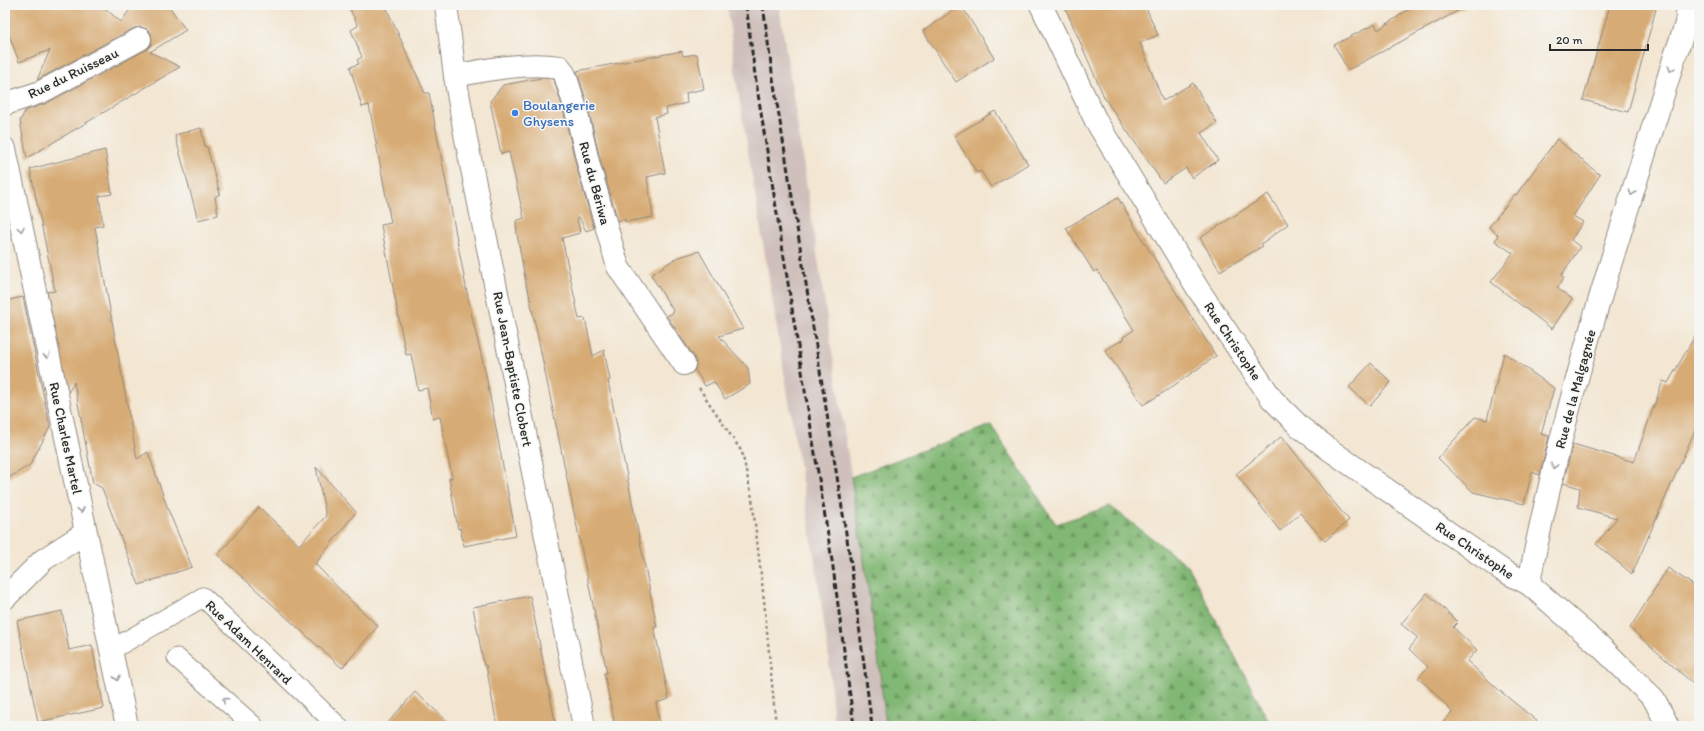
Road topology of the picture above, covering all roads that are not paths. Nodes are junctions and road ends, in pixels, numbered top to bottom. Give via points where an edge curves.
1 (1041, 5) edge
2 (1688, 5) edge
3 (444, 7) edge
4 (140, 39) dead end
5 (455, 76) junction
6 (5, 104) edge
7 (5, 149) edge
8 (684, 364) road end
9 (85, 533) junction
10 (1528, 584) junction
11 (5, 598) edge
12 (111, 650) junction
13 (177, 658) dead end
14 (127, 726) edge
15 (254, 726) edge
16 (338, 726) edge
17 (584, 726) edge
18 (1668, 726) edge

1 - 10 street, Rue Christophe via 1096,121 1198,289 1272,399 1300,427 1330,450 1502,570
2 -> 10 street, Rue de la Malgagnée via 1686,24 1597,303 1568,409
3 - 5 street, Rue Jean-Baptiste Clobert
4 - 6 street, Rue du Ruisseau via 41,92
5 - 8 street, Rue du Bériwa via 506,68 560,66 575,106 618,267
5 - 17 street, Rue Jean-Baptiste Clobert
7 -> 9 street, Rue Charles Martel
9 - 11 street via 43,560
9 - 12 street, Rue Charles Martel
10 - 18 street via 1600,646 1654,698
12 -> 14 street, Rue Charles Martel
12 - 16 lane, Rue Adam Henrard via 204,597
15 -> 13 lane

